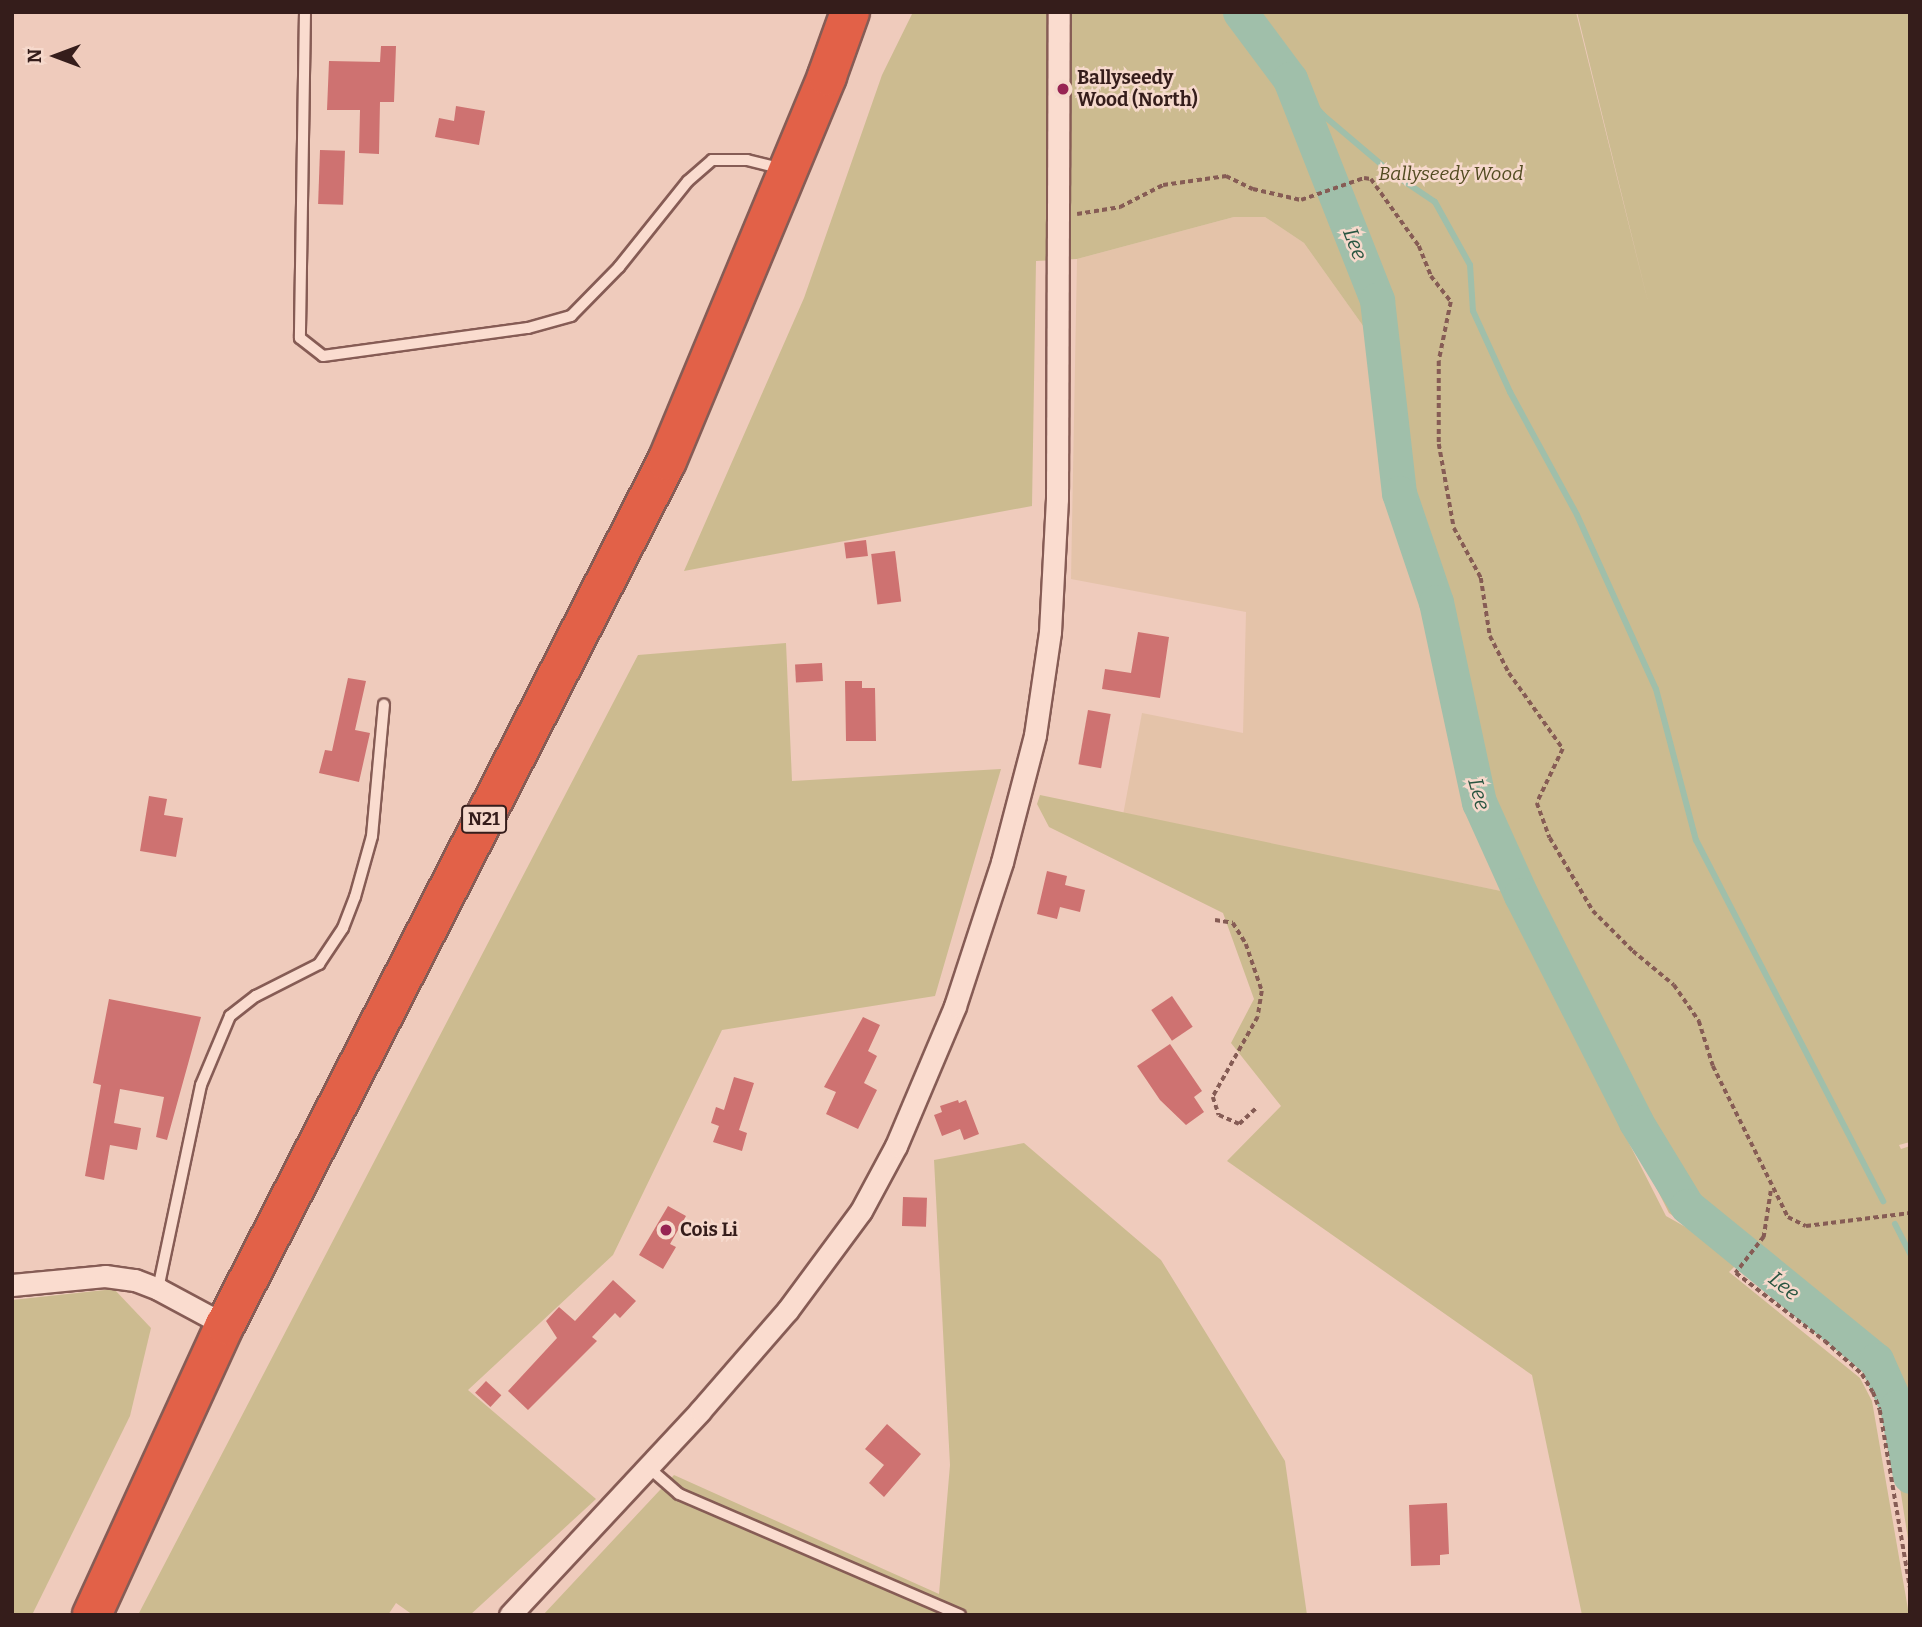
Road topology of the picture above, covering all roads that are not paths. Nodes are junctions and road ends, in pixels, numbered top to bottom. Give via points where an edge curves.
1 (304, 12) edge
2 (850, 12) edge
3 (1059, 12) edge
4 (788, 170) junction
5 (384, 705) dead end
6 (12, 1285) edge
7 (158, 1289) junction
8 (225, 1325) junction
9 (648, 1467) junction
10 (92, 1615) edge
11 (510, 1615) edge
12 (960, 1615) edge

1 - 4 lane via 300,338 323,356 528,328 571,316 619,267 688,181 712,160 747,160
2 - 4 highway, N21
3 - 9 street via 1055,570 1041,705 1002,862 956,1006 896,1146 861,1211 787,1311
4 - 8 highway, N21 via 667,461
5 - 7 lane via 372,836 355,897 319,964 256,996 230,1016 201,1085
6 - 7 street via 105,1276
7 - 8 street
8 - 10 highway, N21
9 - 11 street
9 - 12 lane via 679,1494

